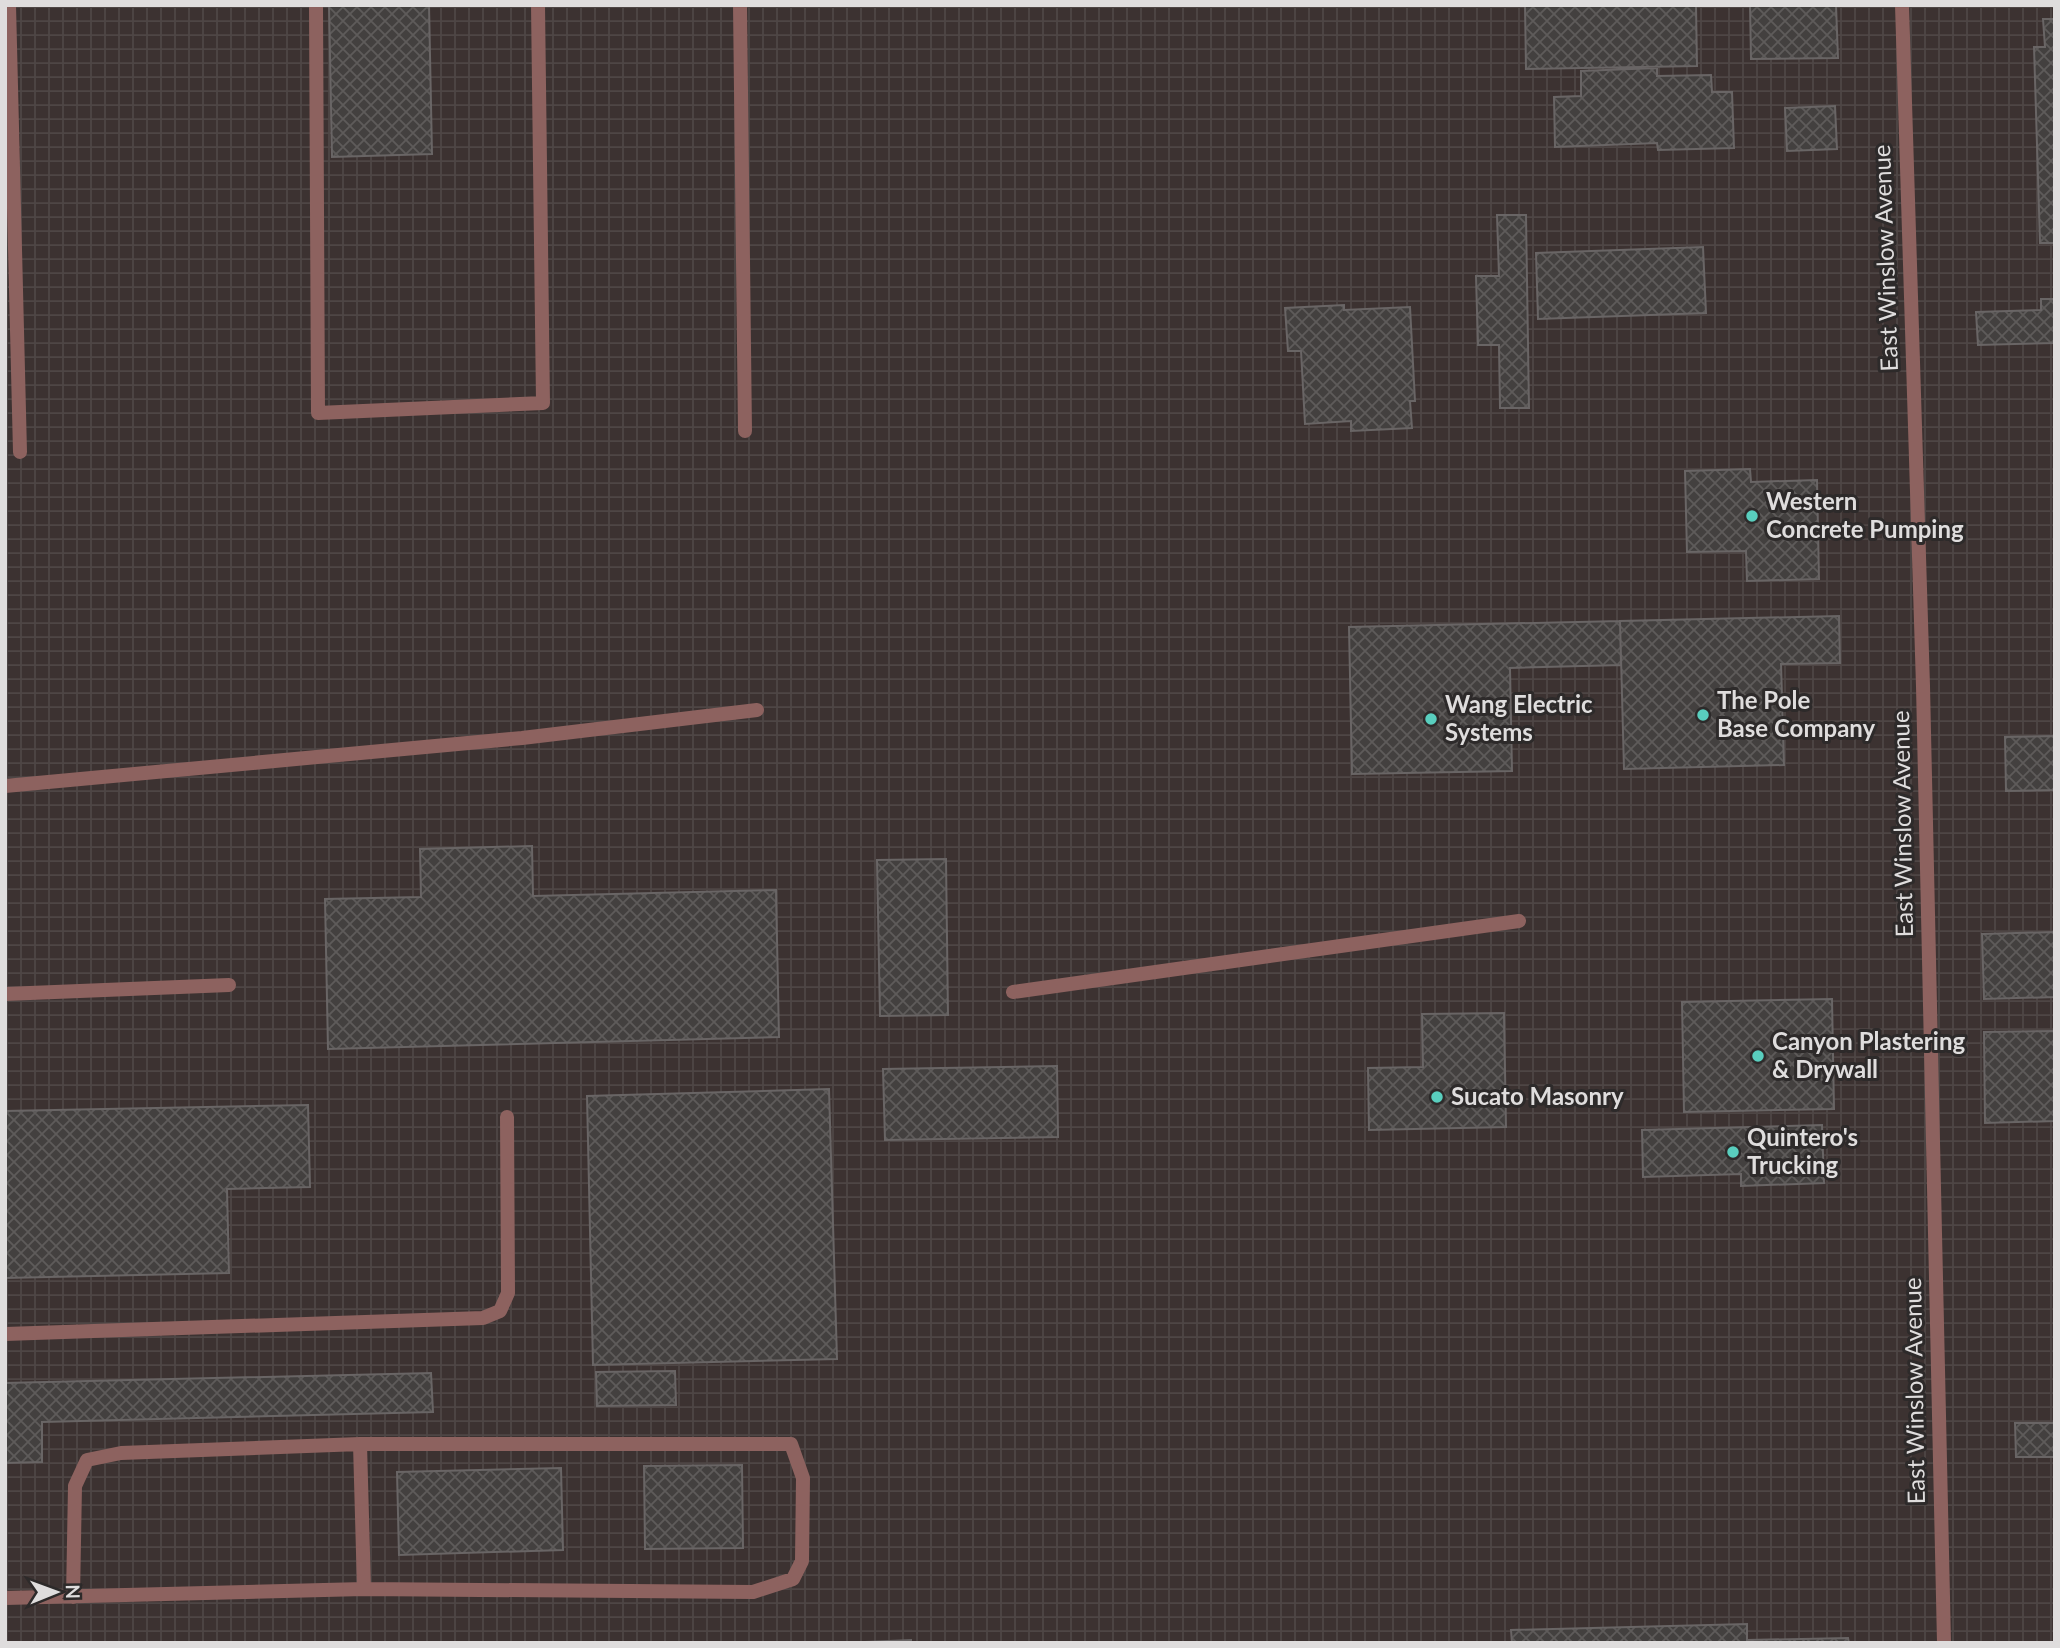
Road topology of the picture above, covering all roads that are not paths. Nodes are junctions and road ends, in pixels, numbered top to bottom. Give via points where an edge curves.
1 (9, 5) edge
2 (316, 5) edge
3 (538, 5) edge
4 (740, 5) edge
5 (1902, 5) edge
6 (745, 431) dead end
7 (20, 452) dead end
8 (757, 710) dead end
9 (5, 786) edge
10 (1519, 921) dead end
11 (229, 985) dead end
12 (1013, 992) dead end
13 (5, 994) edge
14 (507, 1117) dead end
15 (5, 1334) edge
16 (360, 1444) junction
17 (364, 1589) junction
18 (73, 1597) junction
19 (5, 1598) edge
20 (1944, 1643) edge

1 - 7 street
2 - 3 street via 318,413 543,403
4 - 6 street
5 - 20 street, East Winslow Avenue via 1923,686
8 - 9 street via 508,740
10 - 12 street
11 - 13 street
14 - 15 street via 508,1293 499,1311 483,1318
16 - 17 street
16 - 17 street via 791,1444 803,1478 803,1561 793,1579 753,1592
16 - 18 street via 121,1453 87,1460 75,1486
17 - 18 street
18 - 19 street

